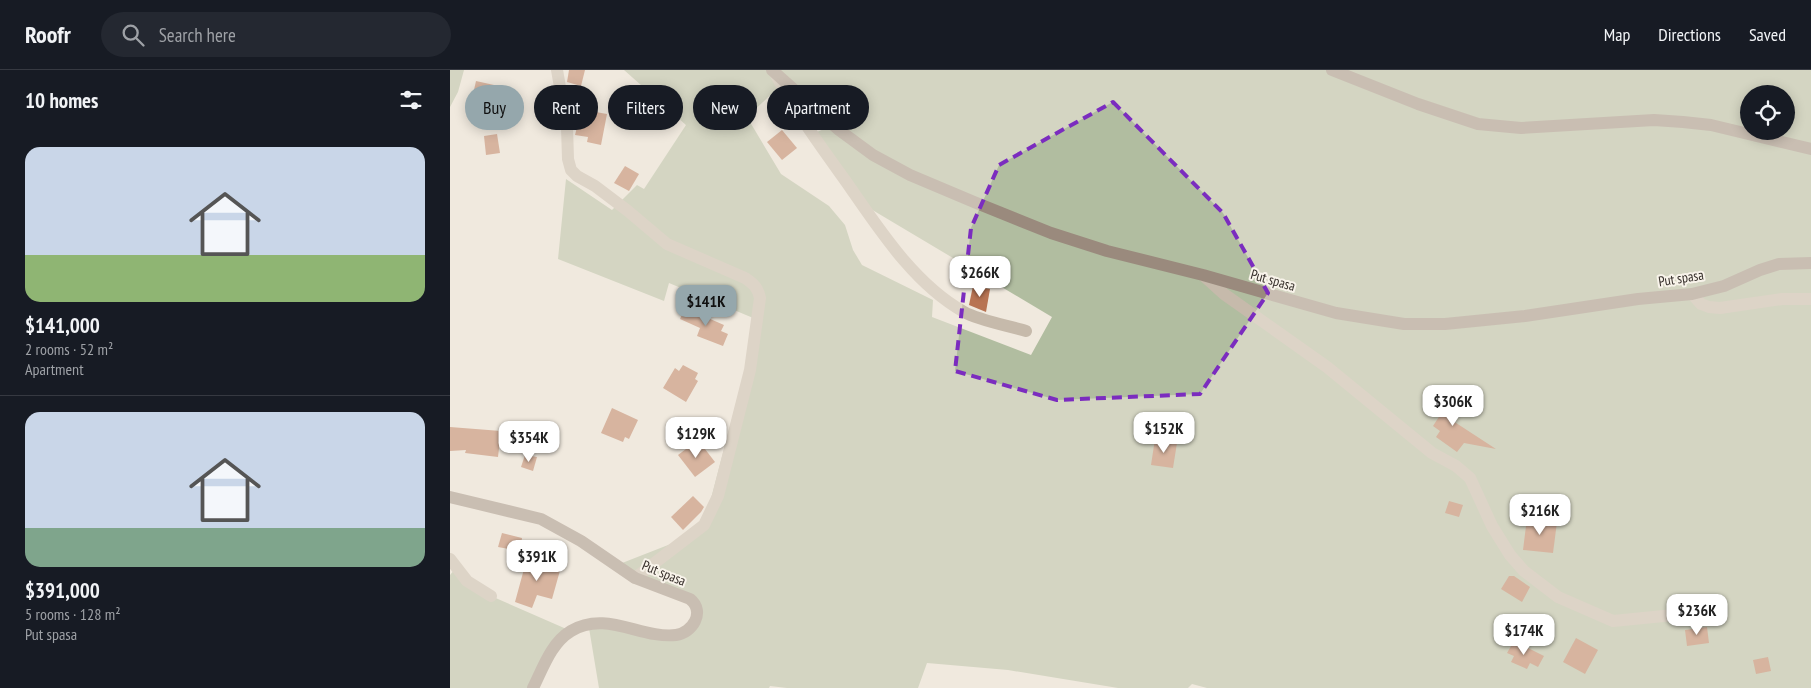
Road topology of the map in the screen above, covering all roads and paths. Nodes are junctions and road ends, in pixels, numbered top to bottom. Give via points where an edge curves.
1 (557, 70) edge
2 (1332, 70) edge
3 (774, 71) edge
4 (1811, 149) edge
5 (1811, 263) edge
6 (1203, 275) junction
7 (1692, 294) junction
8 (1811, 299) edge
9 (1026, 331) dead end
10 (450, 497) edge
11 (450, 559) edge
12 (635, 578) junction
13 (491, 596) dead end
14 (1694, 613) dead end
15 (533, 688) edge

1 - 12 street via 571,170 667,244 754,284 760,298 750,370 718,496 711,512 704,525
2 - 4 street via 1478,124 1521,128 1654,120 1683,122 1711,125
3 - 6 street, Put spasa via 839,130 873,155 910,175 1051,233
3 - 9 street via 817,141 874,222 922,282 965,312
5 - 7 street, Put spasa via 1780,264 1724,286
6 - 7 street, Put spasa via 1336,313 1404,324 1446,324 1525,316
6 - 14 street via 1224,294 1327,367 1432,453 1464,472 1510,555 1524,571 1558,597 1613,621
7 - 8 street via 1701,304 1720,308 1782,299
10 - 12 street, Put spasa via 541,519 581,541
11 - 13 street via 467,581
12 - 15 street, Put spasa via 694,602 697,617 688,631 667,636 598,623 571,631 551,650

